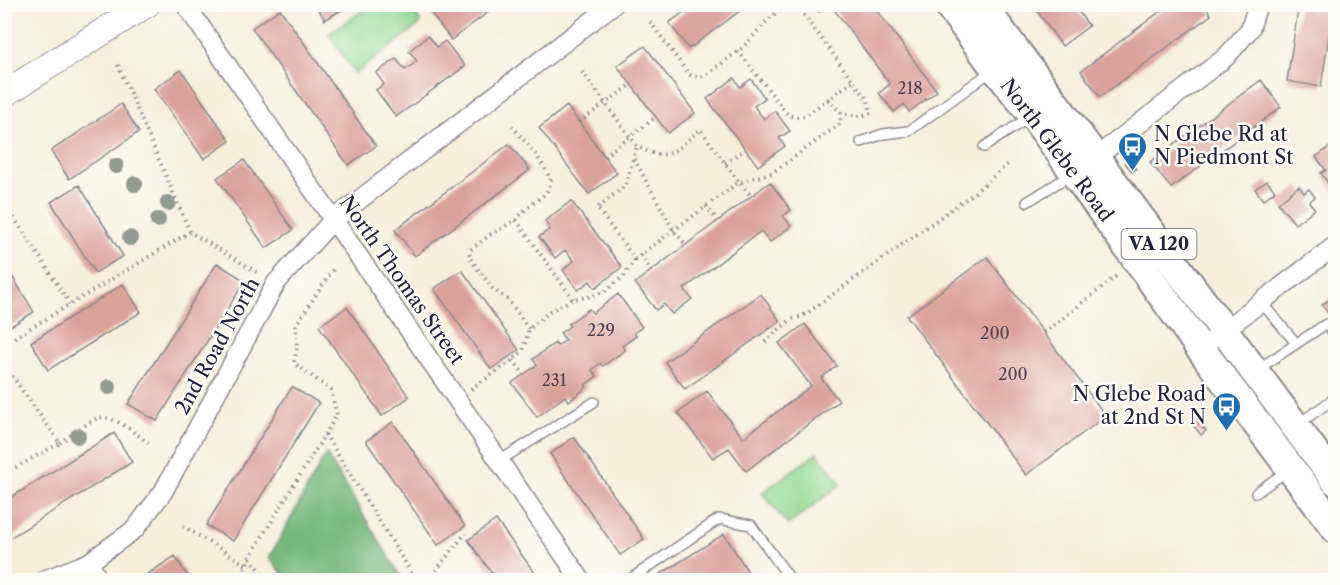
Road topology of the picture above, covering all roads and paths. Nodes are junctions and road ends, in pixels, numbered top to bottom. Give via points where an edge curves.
1 (147, 4) edge
2 (185, 4) edge
3 (614, 4) edge
4 (948, 4) edge
5 (981, 4) edge
6 (1258, 4) edge
7 (650, 22) dead end
8 (738, 51) junction
9 (118, 65) dead end
10 (995, 68) junction
11 (582, 72) dead end
12 (853, 81) junction
13 (631, 85) dead end
14 (4, 94) edge
15 (828, 99) junction
16 (605, 104) junction
17 (842, 113) junction
18 (1033, 115) junction
19 (656, 117) dead end
20 (579, 122) dead end
21 (512, 126) dead end
22 (629, 136) junction
23 (861, 142) dead end
24 (637, 146) junction
25 (984, 147) dead end
26 (745, 149) dead end
27 (604, 156) dead end
28 (634, 159) junction
29 (725, 163) junction
30 (1008, 164) dead end
31 (1084, 165) junction
32 (739, 182) junction
33 (751, 196) dead end
34 (4, 202) edge
35 (1027, 202) dead end
36 (706, 206) junction
37 (333, 220) junction
38 (516, 220) junction
39 (718, 221) dead end
40 (674, 231) junction
41 (190, 232) junction
42 (686, 245) dead end
43 (1335, 245) edge
44 (641, 255) junction
45 (635, 259) junction
46 (334, 268) dead end
47 (651, 271) dead end
48 (276, 283) junction
49 (1106, 284) dead end
50 (573, 299) junction
51 (1261, 302) junction
52 (70, 304) junction
53 (529, 329) junction
54 (1223, 331) junction
55 (1044, 333) dead end
56 (1335, 336) edge
57 (765, 342) dead end
58 (1296, 343) junction
59 (4, 344) edge
60 (1200, 348) junction
61 (513, 360) junction
62 (4, 367) edge
63 (1254, 372) junction
64 (524, 374) dead end
65 (470, 389) dead end
66 (1335, 397) edge
67 (594, 402) dead end
68 (1296, 427) junction
69 (325, 434) junction
70 (60, 443) junction
71 (152, 446) dead end
72 (499, 461) junction
73 (1291, 468) junction
74 (4, 474) edge
75 (1333, 474) edge
76 (1256, 493) dead end
77 (183, 525) dead end
78 (1335, 529) edge
79 (465, 533) dead end
80 (249, 558) junction
81 (88, 564) junction
82 (246, 566) junction
83 (44, 580) edge
84 (99, 580) edge
85 (241, 580) edge
86 (268, 580) edge
87 (416, 580) edge
88 (428, 580) edge
89 (581, 580) edge
90 (629, 580) edge
91 (791, 580) edge

1 - 14 street
2 - 37 street, North Thomas Street
3 - 37 street, 2nd Road North
4 - 10 main road, North Glebe Road / VA 120
5 - 31 main road, North Glebe Road / VA 120
6 - 31 street via 1250,29 1226,57
7 - 8 path via 695,77 704,76
8 - 12 path via 767,21 792,5
8 - 15 path via 788,115 805,116
9 - 41 path
10 - 18 main road, North Glebe Road / VA 120
10 - 23 lane via 909,131
11 - 16 path
12 - 15 path
12 - 17 path via 872,112 861,116
13 - 16 path
15 - 17 path
16 - 20 path
16 - 22 path
17 - 32 path via 840,124 772,173
18 - 25 lane
18 - 31 main road, North Glebe Road / VA 120
19 - 22 path
21 - 38 path via 551,179 545,194
22 - 24 path
22 - 27 path
24 - 28 path
24 - 29 path via 656,155 667,155 700,129
26 - 29 path
28 - 40 path
28 - 45 path via 625,186 597,208
29 - 32 path
30 - 57 path via 974,193 803,316 790,320
31 - 35 lane
31 - 54 main road, North Glebe Road / VA 120
31 - 60 main road, North Glebe Road / VA 120 via 1137,259
32 - 33 path
32 - 36 path
34 - 52 path
36 - 39 path
36 - 40 path
37 - 48 street, 2nd Road North
37 - 72 street, North Thomas Street
38 - 50 path
38 - 53 path via 470,250 469,257
40 - 42 path
40 - 44 path
41 - 48 path
41 - 52 path
43 - 51 street
44 - 45 path
44 - 47 path
45 - 50 path via 624,276 605,291
46 - 69 path via 296,325 294,363 331,390 337,415
48 - 81 street, 2nd Road North via 162,492 135,529
49 - 55 path
50 - 53 path via 550,310
51 - 54 street
51 - 58 lane
52 - 59 path
53 - 61 path via 523,351
54 - 60 street
54 - 63 main road, North Glebe Road / VA 120
56 - 58 lane via 1326,324
58 - 63 lane
60 - 73 main road, North Glebe Road / VA 120
61 - 64 path
61 - 65 path
62 - 70 path
63 - 68 main road, North Glebe Road / VA 120
66 - 68 lane
67 - 72 lane
68 - 75 main road, North Glebe Road / VA 120
69 - 80 path
69 - 87 path
70 - 71 path via 99,418 109,418
70 - 74 path
72 - 89 street, North Thomas Street
73 - 76 lane
73 - 78 main road, North Glebe Road / VA 120
77 - 82 path
79 - 88 path
80 - 82 path
80 - 86 path
81 - 83 street, 2nd Road North
81 - 84 street
82 - 85 path
90 - 91 lane via 719,519 751,525

